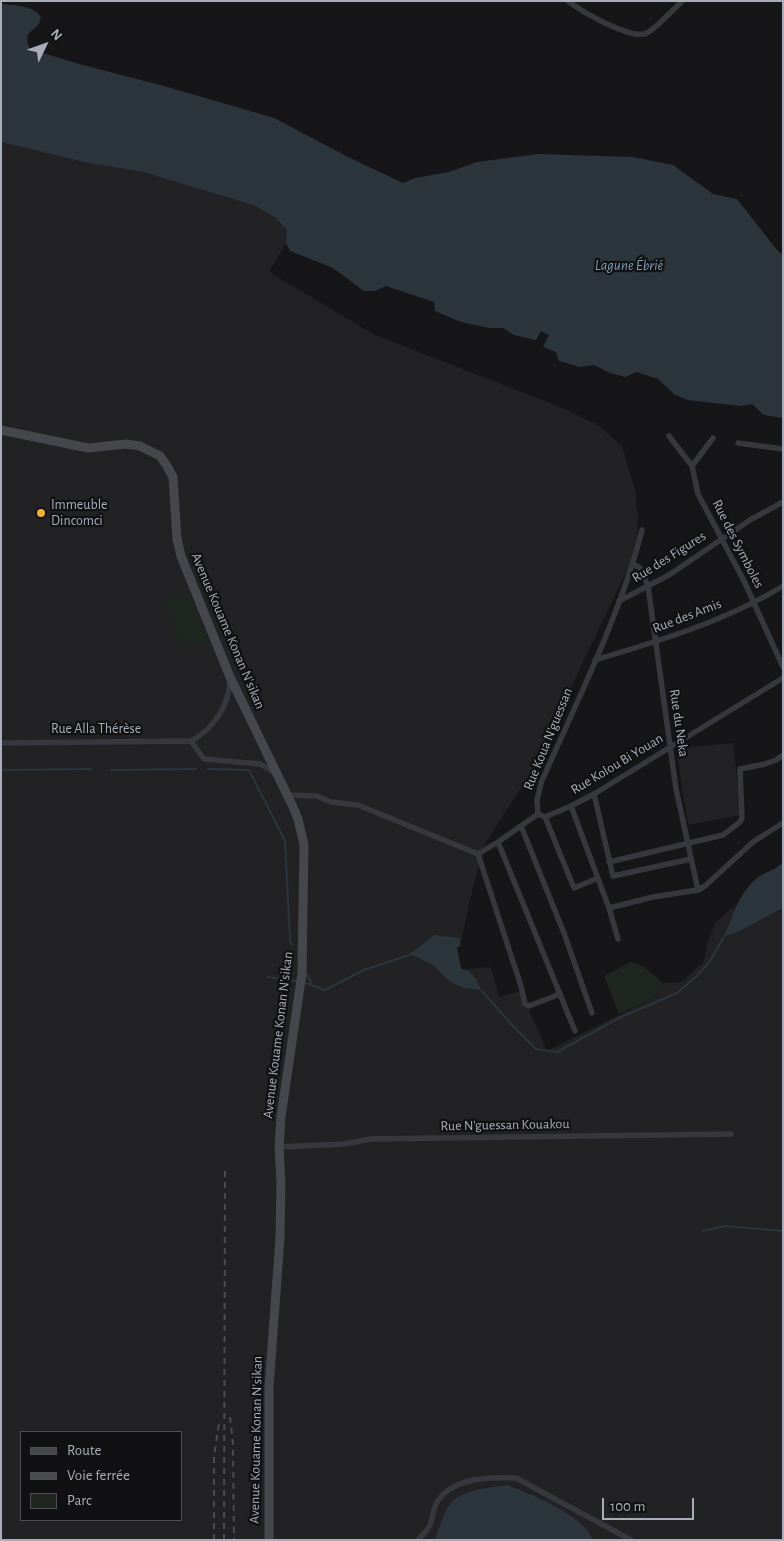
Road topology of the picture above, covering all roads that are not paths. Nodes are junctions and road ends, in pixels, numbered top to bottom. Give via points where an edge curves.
1 (568, 1) edge
2 (682, 1) edge
3 (1, 430) edge
4 (669, 436) dead end
5 (713, 438) dead end
6 (738, 443) dead end
7 (783, 449) edge
8 (692, 466) junction
9 (783, 502) edge
10 (642, 530) dead end
11 (722, 538) junction
12 (633, 564) junction
13 (648, 586) junction
14 (783, 586) edge
15 (618, 601) junction
16 (754, 603) junction
17 (656, 642) junction
18 (595, 660) junction
19 (783, 667) edge
20 (230, 678) junction
21 (783, 678) edge
22 (191, 741) junction
23 (1, 742) edge
24 (670, 747) junction
25 (783, 755) edge
26 (276, 773) junction
27 (594, 794) junction
28 (286, 795) junction
29 (571, 806) junction
30 (538, 814) junction
31 (545, 817) junction
32 (783, 823) edge
33 (521, 826) junction
34 (498, 842) junction
35 (689, 844) junction
36 (478, 854) junction
37 (691, 859) junction
38 (609, 862) junction
39 (598, 878) junction
40 (698, 890) junction
41 (609, 908) junction
42 (618, 939) dead end
43 (560, 994) junction
44 (592, 1013) dead end
45 (575, 1031) dead end
46 (731, 1134) dead end
47 (279, 1146) junction
48 (269, 1540) edge
49 (418, 1540) edge
50 (631, 1540) edge

1 - 2 street via 608,24 637,35 646,34
3 - 20 street, Avenue Kouame Konan N'sikan via 88,448 126,444 140,446 160,456 173,477 181,556
4 - 8 street, Rue des Symboles
5 - 8 street
6 - 7 street
8 - 11 street, Rue des Symboles via 698,494
9 - 11 street, Rue des Figures
10 - 12 street, Rue Koua N'guessan
11 - 13 street, Rue des Figures
11 - 16 street, Rue des Symboles
12 - 13 street, Rue du Neka via 640,568
12 - 15 street, Rue Koua N'guessan
13 - 15 street, Rue des Figures
13 - 17 street, Rue du Neka
14 - 16 street, Rue des Amis
15 - 18 street, Rue Koua N'guessan
16 - 17 street, Rue des Amis
16 - 19 street, Rue des Symboles
17 - 18 street, Rue des Amis
17 - 24 street, Rue du Neka
18 - 30 street, Rue Koua N'guessan via 541,783
20 - 22 street via 227,698 214,722
20 - 26 street, Avenue Kouame Konan N'sikan
21 - 24 street, Rue Kolou Bi Youan
22 - 23 street, Rue Alla Thérèse
22 - 26 street via 204,759 260,764
24 - 27 street, Rue Kolou Bi Youan
24 - 35 street, Rue du Neka
25 - 35 street via 765,764 740,769 740,822 723,835
26 - 28 street, Avenue Kouame Konan N'sikan
27 - 29 street, Rue Kolou Bi Youan
27 - 38 street
28 - 36 street via 317,796 331,802 358,805
28 - 47 street, Avenue Kouame Konan N'sikan via 298,819 304,845 304,912 302,973
29 - 31 street, Rue Kolou Bi Youan
29 - 39 street
30 - 31 street
30 - 33 street
31 - 39 street via 574,888
32 - 40 street via 753,842
33 - 34 street
33 - 44 street
34 - 36 street
34 - 43 street
35 - 37 street, Rue du Neka
35 - 38 street
36 - 43 street via 525,1004 529,1006
37 - 38 street via 616,876 612,874
37 - 40 street, Rue du Neka
39 - 41 street
40 - 41 street
41 - 42 street
43 - 45 street
46 - 47 street, Rue N'guessan Kouakou via 371,1139 344,1144
47 - 48 street, Avenue Kouame Konan N'sikan via 280,1238 269,1387
49 - 50 street via 430,1526 443,1493 474,1479 495,1477 516,1478

